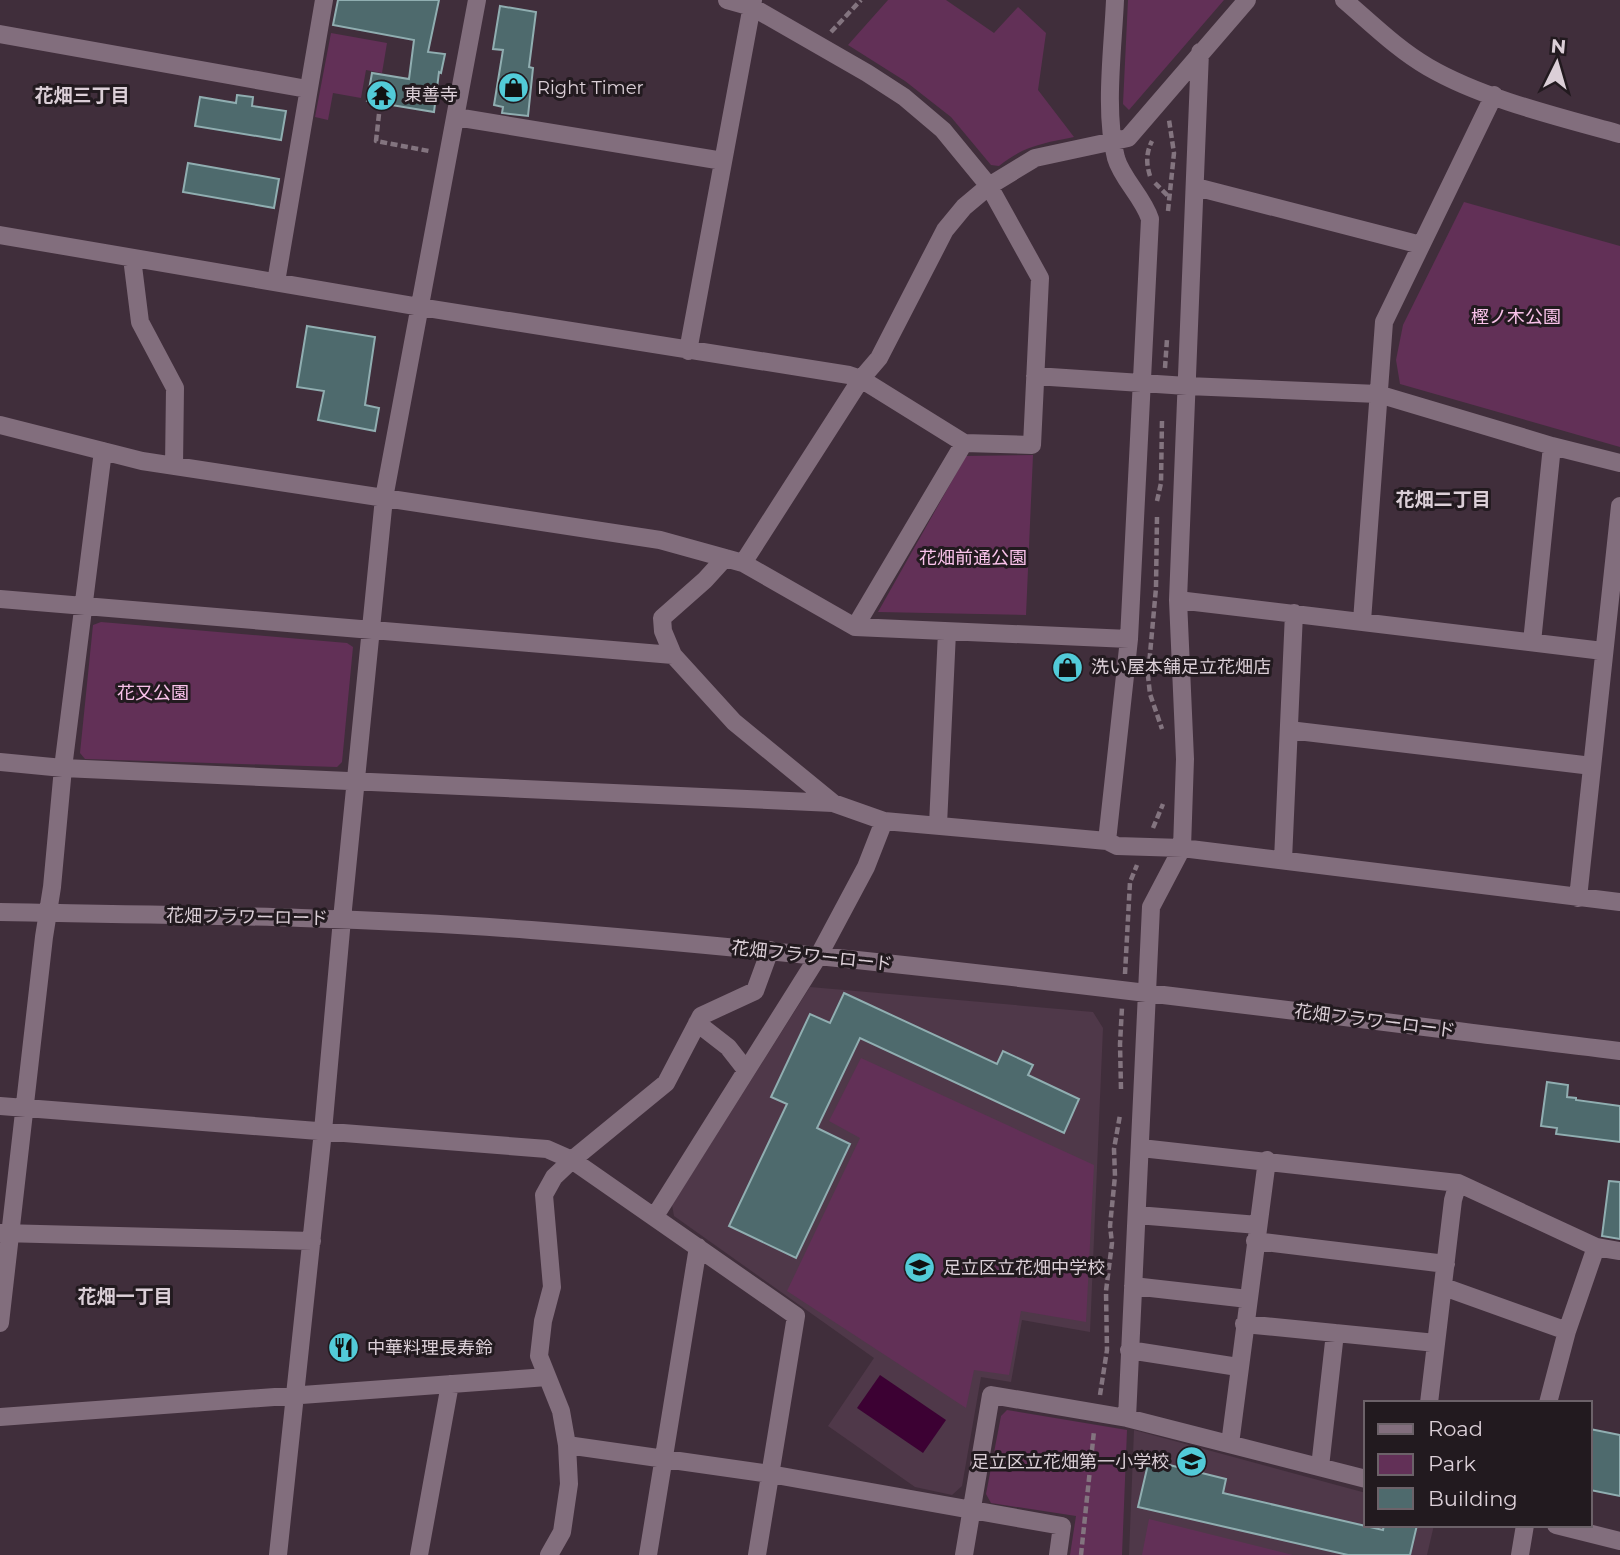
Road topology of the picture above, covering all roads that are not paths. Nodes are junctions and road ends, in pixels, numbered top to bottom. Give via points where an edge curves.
1 (324, 0) edge
2 (477, 0) edge
3 (727, 0) edge
4 (1115, 0) edge
5 (1247, 0) edge
6 (1344, 0) edge
7 (753, 4) edge
8 (0, 34) edge
9 (1200, 52) junction
10 (307, 89) junction
11 (1494, 95) junction
12 (456, 117) junction
13 (1620, 134) edge
14 (1113, 142) junction
15 (723, 161) junction
16 (989, 186) junction
17 (1196, 187) junction
18 (0, 235) edge
19 (1421, 245) junction
20 (132, 258) junction
21 (276, 282) junction
22 (420, 307) junction
23 (688, 351) junction
24 (1035, 376) junction
25 (861, 379) junction
26 (1141, 383) junction
27 (1187, 386) junction
28 (1378, 394) junction
29 (0, 425) edge
30 (964, 443) junction
31 (1552, 446) junction
32 (103, 451) junction
33 (1620, 463) edge
34 (174, 466) junction
35 (384, 498) junction
36 (1620, 506) edge
37 (725, 558) junction
38 (743, 563) junction
39 (0, 599) edge
40 (1178, 600) junction
41 (82, 606) junction
42 (1294, 613) junction
43 (1362, 621) junction
44 (855, 627) junction
45 (371, 629) junction
46 (947, 632) junction
47 (1129, 639) junction
48 (1532, 642) junction
49 (1604, 651) junction
50 (673, 655) junction
51 (1289, 730) junction
52 (0, 762) edge
53 (1592, 766) junction
54 (63, 768) junction
55 (356, 782) junction
56 (833, 803) junction
57 (884, 821) junction
58 (939, 825) junction
59 (1107, 841) junction
60 (1182, 848) junction
61 (1283, 860) junction
62 (1578, 898) junction
63 (1620, 902) edge
64 (0, 912) edge
65 (48, 912) junction
66 (342, 919) junction
67 (770, 950) junction
68 (819, 955) junction
69 (1147, 994) junction
70 (697, 1023) junction
71 (1620, 1051) edge
72 (746, 1070) junction
73 (0, 1106) edge
74 (24, 1108) junction
75 (323, 1131) junction
76 (1140, 1148) junction
77 (572, 1160) junction
78 (1266, 1160) junction
79 (1458, 1183) junction
80 (1137, 1215) junction
81 (655, 1216) junction
82 (5, 1233) edge
83 (1256, 1233) junction
84 (312, 1241) junction
85 (698, 1247) junction
86 (1596, 1247) junction
87 (1620, 1251) edge
88 (1446, 1264) junction
89 (1133, 1286) junction
90 (1444, 1287) junction
91 (1248, 1299) junction
92 (0, 1323) edge
93 (1244, 1324) junction
94 (1567, 1331) junction
95 (1335, 1333) junction
96 (1436, 1343) junction
97 (1129, 1350) junction
98 (1238, 1367) junction
99 (540, 1378) junction
100 (450, 1384) junction
101 (294, 1396) junction
102 (1429, 1401) edge
103 (1549, 1401) edge
104 (0, 1417) edge
105 (1127, 1418) junction
106 (1230, 1444) junction
107 (567, 1445) junction
108 (663, 1460) junction
109 (1320, 1467) junction
110 (770, 1474) junction
111 (1364, 1478) edge
112 (971, 1511) junction
113 (1525, 1527) edge
114 (1564, 1527) edge
115 (1620, 1541) edge
116 (761, 1554) edge
117 (278, 1555) edge
118 (419, 1555) edge
119 (549, 1555) edge
120 (648, 1555) edge
121 (964, 1555) edge
122 (1058, 1555) edge
123 (1520, 1555) edge

1 - 10 street
2 - 12 street
3 - 7 street
4 - 14 street
5 - 9 street
6 - 11 street via 1429,68
7 - 15 street
7 - 16 street via 904,97 943,130
8 - 10 street
9 - 14 street via 1128,138
9 - 17 street
10 - 21 street
11 - 13 street
11 - 19 street
12 - 15 street
12 - 22 street
14 - 16 street via 1035,158
14 - 26 street via 1117,161 1150,219
15 - 23 street
16 - 24 street via 1040,278
16 - 25 street via 945,230 880,358
17 - 19 street
17 - 27 street
18 - 20 street
19 - 28 street via 1384,322
20 - 21 street
20 - 34 street via 140,322 175,388
21 - 22 street
22 - 23 street
22 - 35 street
23 - 25 street
24 - 26 street
24 - 30 street via 1032,445
25 - 30 street
25 - 38 street
26 - 27 street
26 - 47 street
27 - 28 street
27 - 40 street
28 - 31 street
28 - 43 street
29 - 32 street
30 - 44 street
31 - 33 street
31 - 48 street
32 - 34 street
32 - 41 street
34 - 35 street
35 - 37 street via 660,540
35 - 45 street
36 - 49 street
37 - 38 street
37 - 50 street via 662,618
38 - 44 street
39 - 41 street
40 - 42 street
40 - 60 street via 1185,760
41 - 45 street
41 - 54 street
42 - 43 street
42 - 51 street
43 - 48 street
44 - 46 street
45 - 50 street
45 - 55 street
46 - 47 street
46 - 58 street
47 - 59 street
48 - 49 street
49 - 53 street
50 - 56 street via 734,722
51 - 53 street
51 - 61 street
52 - 54 street
53 - 62 street
54 - 55 street
54 - 65 street
55 - 56 street
55 - 66 street
56 - 57 street
57 - 58 street
57 - 68 street via 866,867
58 - 59 street
59 - 60 street via 1117,846
60 - 61 street
60 - 69 street via 1151,907
61 - 62 street
62 - 63 street
64 - 65 street, 花畑フラワーロード
65 - 66 street, 花畑フラワーロード
65 - 74 street
66 - 67 street, 花畑フラワーロード
66 - 75 street
67 - 68 street, 花畑フラワーロード
67 - 70 street via 755,990 701,1016
68 - 69 street, 花畑フラワーロード
68 - 72 street
69 - 71 street, 花畑フラワーロード
69 - 76 street
70 - 72 street via 728,1047
70 - 77 street via 666,1083
72 - 81 street
73 - 74 street
74 - 75 street
74 - 82 street
75 - 77 street via 547,1149
75 - 84 street
76 - 78 street
76 - 80 street
77 - 81 street
77 - 99 street via 544,1195 552,1287 543,1321
78 - 79 street
78 - 83 street
79 - 86 street
79 - 88 street
80 - 83 street
80 - 89 street
81 - 85 street
82 - 84 street
82 - 92 street
83 - 88 street
83 - 91 street
84 - 101 street
85 - 108 street
85 - 110 street via 796,1316
86 - 87 street
86 - 94 street
88 - 90 street
89 - 91 street
89 - 97 street
90 - 94 street
90 - 96 street
91 - 93 street
93 - 95 street
93 - 98 street
94 - 103 street
95 - 96 street
95 - 109 street
96 - 102 street
97 - 98 street
97 - 105 street
98 - 106 street
99 - 100 street
99 - 107 street via 561,1411
100 - 101 street
100 - 118 street
101 - 104 street
101 - 117 street
105 - 106 street
105 - 112 street via 991,1395
106 - 109 street
107 - 108 street
107 - 119 street via 566,1508 562,1532
108 - 110 street
108 - 120 street
109 - 111 street
110 - 112 street
110 - 116 street
112 - 121 street
112 - 122 street via 1062,1526
113 - 123 street
114 - 115 street

